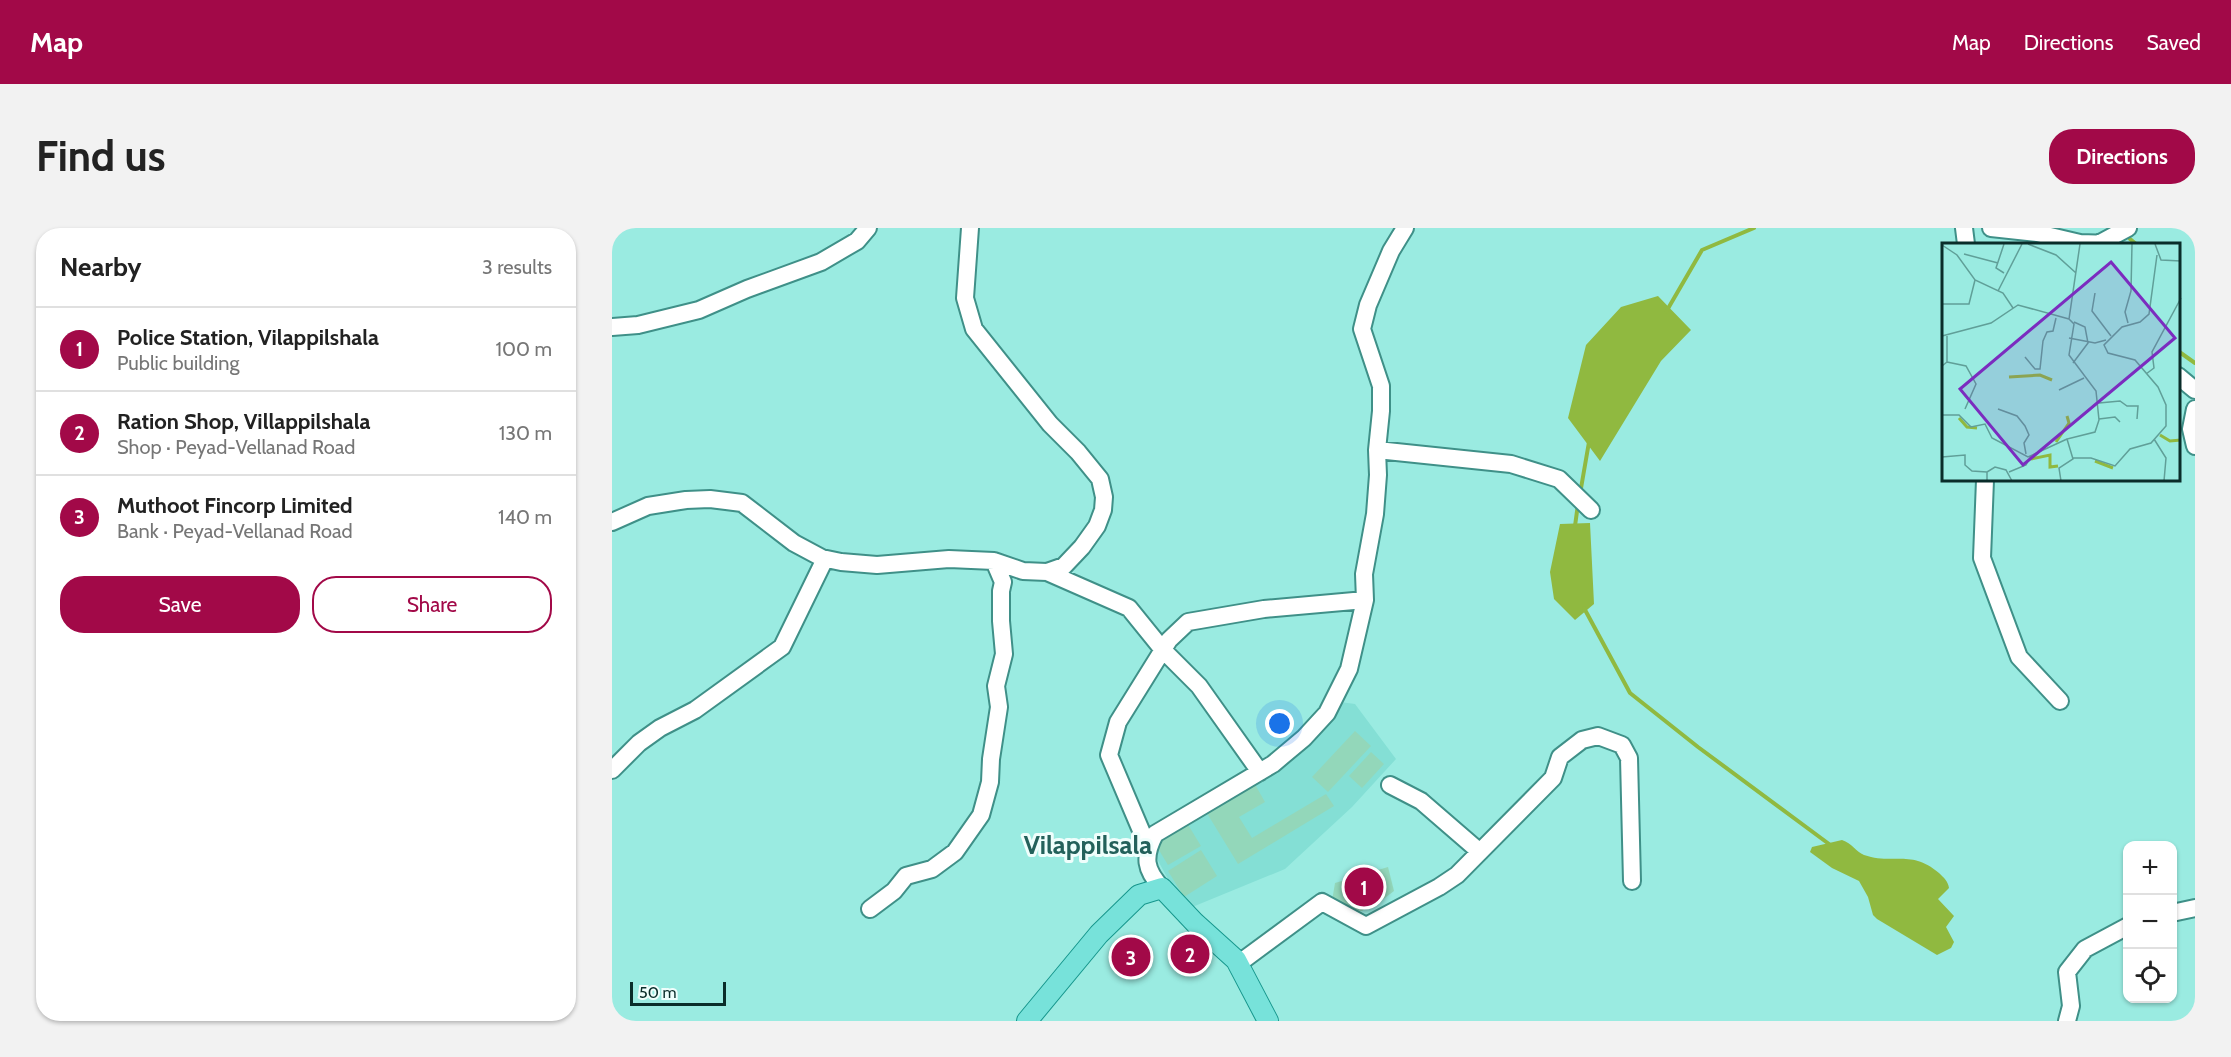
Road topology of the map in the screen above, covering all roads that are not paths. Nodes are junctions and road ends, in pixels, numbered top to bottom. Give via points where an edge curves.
1 (868, 228) edge
2 (970, 228) edge
3 (1405, 228) edge
4 (1964, 228) edge
5 (1991, 228) edge
6 (2128, 228) edge
7 (1966, 243) edge
8 (2080, 243) edge
9 (2107, 243) edge
10 (612, 327) edge
11 (2180, 378) edge
12 (2195, 390) edge
13 (2195, 409) edge
14 (2195, 446) edge
15 (1377, 450) junction
16 (1986, 482) edge
17 (1591, 510) dead end
18 (612, 522) edge
19 (994, 561) junction
20 (823, 563) dead end
21 (1047, 572) junction
22 (1365, 600) junction
23 (1163, 650) junction
24 (2060, 701) dead end
25 (612, 770) edge
26 (1260, 772) junction
27 (1390, 785) dead end
28 (1148, 848) junction
29 (1480, 852) junction
30 (1632, 881) dead end
31 (1162, 888) junction
32 (2195, 908) edge
33 (870, 909) dead end
34 (2177, 912) edge
35 (2123, 928) edge
36 (1238, 964) junction
37 (1027, 1021) edge
38 (1268, 1021) edge
39 (2067, 1021) edge

1 - 10 street via 857,241 821,262 699,310 638,325
2 - 21 street via 965,298 974,329 1100,479 1104,497 1097,526 1064,566
3 - 15 street via 1368,305 1362,329 1381,386
4 - 7 street
5 - 8 street
6 - 9 street
11 - 12 street
13 - 14 street via 2191,429
15 - 17 street via 1511,464 1559,479
15 - 22 street via 1375,514 1364,574
16 - 24 street via 1982,558 2019,657
18 - 19 street via 648,506 710,499 742,503 794,543 822,558 877,565 949,559
19 - 21 street via 1023,571
19 - 33 street via 1003,582 1004,654 996,686 999,707 991,777 981,815 955,852 932,869 906,876
20 - 25 street via 782,647 695,710 639,743
21 - 23 street via 1129,608
22 - 23 street via 1264,609 1188,622
22 - 26 street via 1349,669 1327,713 1304,738
23 - 26 street via 1199,686
23 - 28 street via 1118,722 1109,755
26 - 28 street via 1155,834
27 - 29 street via 1421,801
28 - 31 street via 1151,876
29 - 30 street via 1553,778 1560,757 1582,740 1598,736 1622,745 1629,758
29 - 36 street via 1439,887 1366,926 1322,902
31 - 36 main road
31 - 37 main road via 1139,895 1099,934
32 - 34 street
35 - 39 street via 2085,949 2067,972 2072,1006
36 - 38 main road

